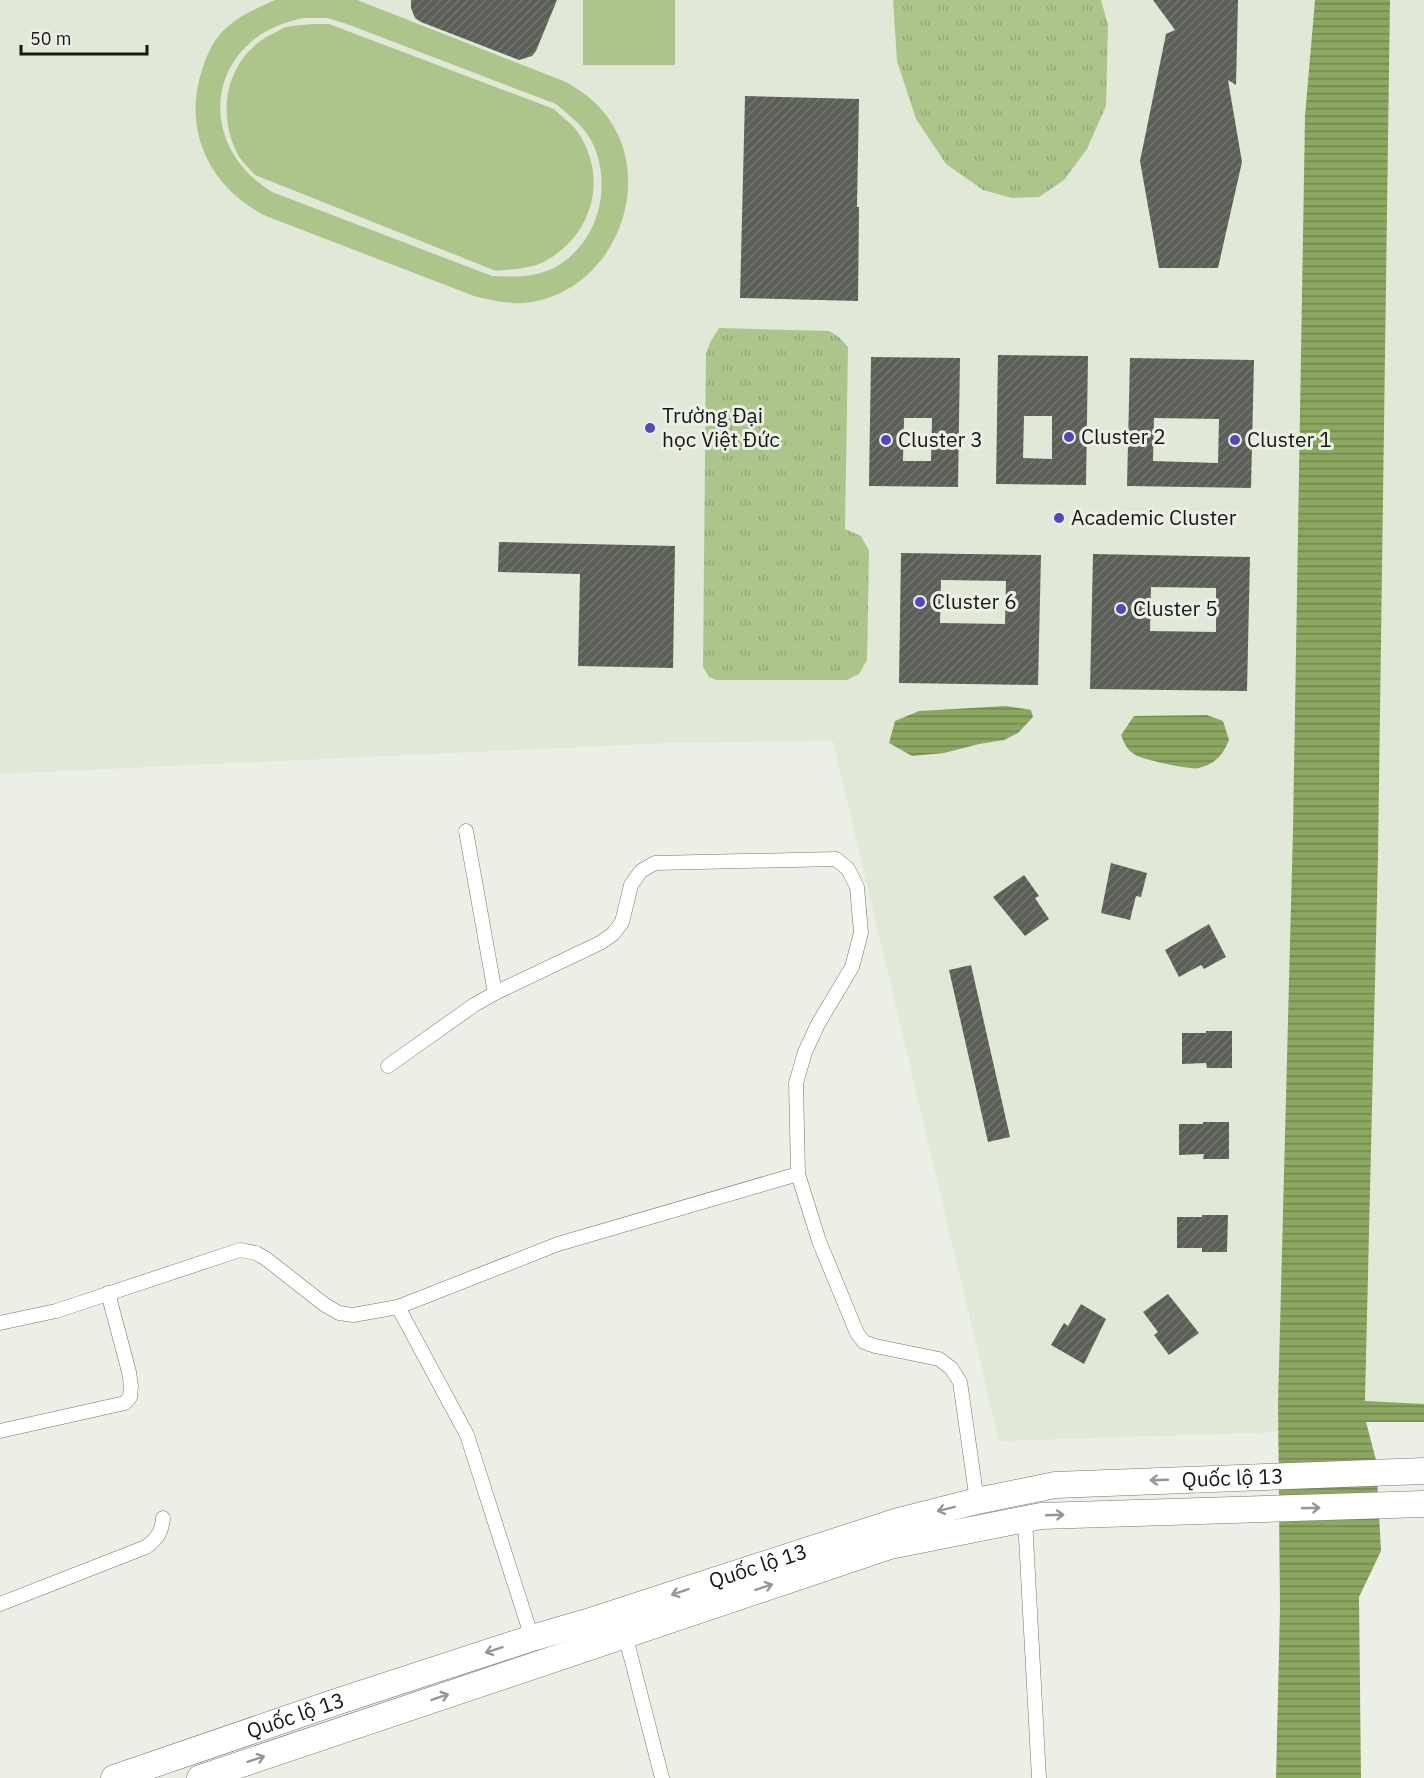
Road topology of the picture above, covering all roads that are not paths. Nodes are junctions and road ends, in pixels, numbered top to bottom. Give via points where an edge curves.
1 (466, 831) dead end
2 (495, 993) junction
3 (388, 1066) dead end
4 (798, 1174) junction
5 (108, 1293) junction
6 (398, 1307) junction
7 (0, 1323) edge
8 (0, 1431) edge
9 (1424, 1471) edge
10 (976, 1501) junction
11 (1424, 1504) edge
12 (163, 1518) dead end
13 (1025, 1519) junction
14 (0, 1604) edge
15 (625, 1634) junction
16 (532, 1638) junction
17 (114, 1778) edge
18 (200, 1778) edge
19 (662, 1778) edge
20 (1039, 1778) edge

1 - 2 street
2 - 3 street
2 - 4 street via 613,934 622,922 631,885 641,871 655,863 836,859 848,869 857,887 861,933 852,967 818,1024 796,1083
4 - 6 street via 558,1244
4 - 10 street via 819,1241 864,1342 939,1359 960,1382
5 - 6 street via 240,1251 265,1258 339,1313 353,1315
5 - 7 street via 56,1311
5 - 8 street via 129,1372 130,1397 116,1406
6 - 16 street via 474,1452
9 -> 10 highway, Quốc lộ 13 via 1054,1485
10 -> 16 highway, Quốc lộ 13 via 898,1521
13 -> 11 highway, Quốc lộ 13
12 - 14 street via 156,1539 146,1547
15 -> 13 highway, Quốc lộ 13 via 890,1546
13 - 20 street
18 -> 15 highway, Quốc lộ 13
15 - 19 street
16 -> 17 highway, Quốc lộ 13

